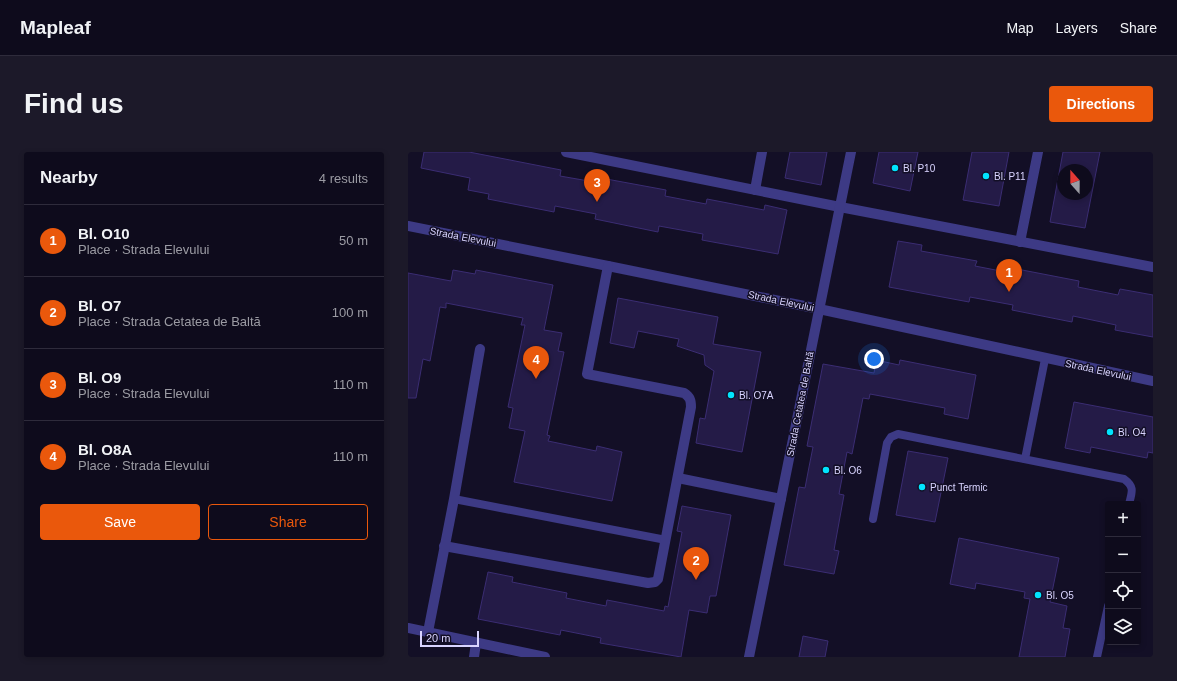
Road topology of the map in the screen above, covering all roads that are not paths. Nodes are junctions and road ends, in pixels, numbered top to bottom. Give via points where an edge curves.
1 (566, 152) edge
2 (762, 152) edge
3 (851, 152) edge
4 (1038, 152) edge
5 (755, 190) junction
6 (840, 207) junction
7 (408, 226) edge
8 (1020, 242) junction
9 (608, 266) junction
10 (1153, 267) edge
11 (819, 309) junction
12 (480, 349) dead end
13 (1044, 359) junction
14 (1153, 382) edge
15 (1025, 459) junction
16 (678, 478) junction
17 (454, 499) junction
18 (781, 499) junction
19 (1130, 501) edge
20 (873, 519) dead end
21 (666, 540) junction
22 (444, 546) junction
23 (1107, 609) edge
24 (408, 628) edge
25 (428, 632) junction
26 (476, 643) junction
27 (474, 657) edge
28 (545, 657) edge
29 (749, 657) edge
30 (1098, 657) edge

1 - 5 street
2 - 5 street
3 - 6 street, Strada Cetatea de Baltă
4 - 8 street
5 - 6 street
6 - 8 street
6 - 11 street, Strada Cetatea de Baltă
7 - 9 street, Strada Elevului
8 - 10 street
9 - 11 street, Strada Elevului
9 - 16 street via 587,374 684,393 688,396 691,407
11 - 13 street, Strada Elevului
11 - 18 street, Strada Cetatea de Baltă
12 - 17 street
13 - 14 street, Strada Elevului
13 - 15 lane
15 - 19 lane via 1124,479 1132,490
15 - 20 lane via 898,434 891,436 887,443
16 - 18 street
16 - 21 street
17 - 21 lane
17 - 22 street
18 - 29 street, Strada Cetatea de Baltă
21 - 22 street via 658,579 648,583
22 - 25 street
23 - 30 lane
24 - 25 street
25 - 26 street
26 - 27 street
26 - 28 street

